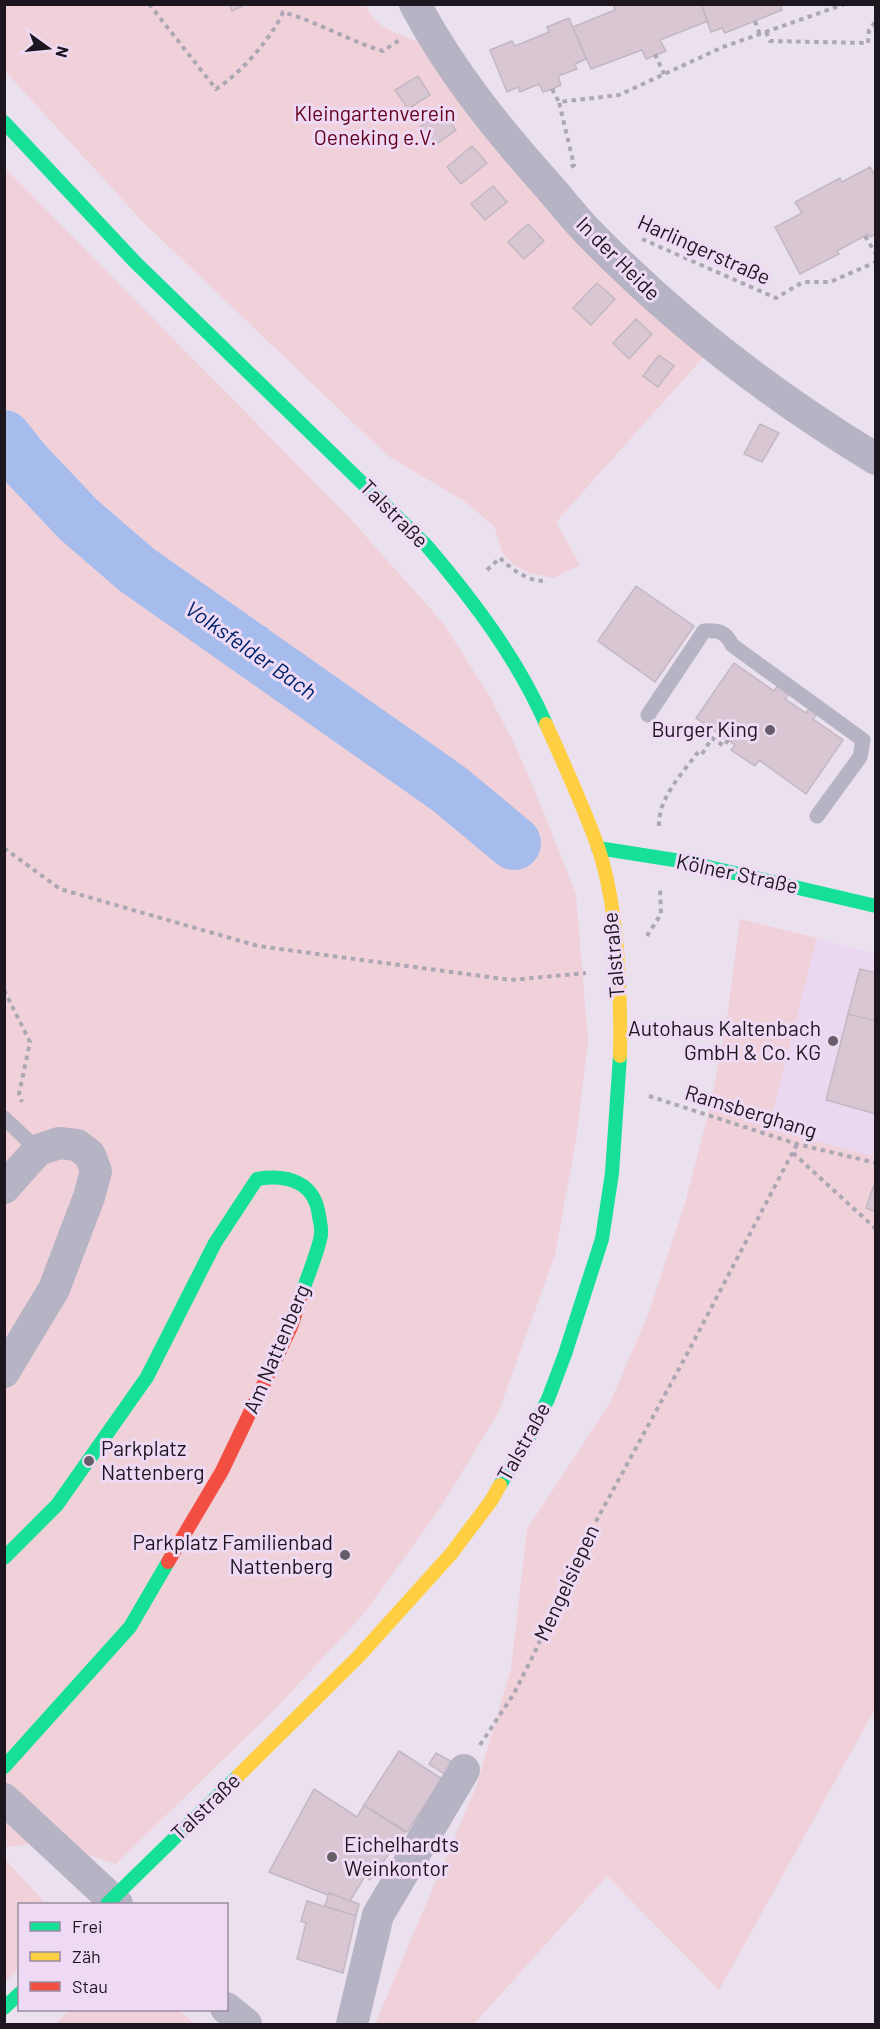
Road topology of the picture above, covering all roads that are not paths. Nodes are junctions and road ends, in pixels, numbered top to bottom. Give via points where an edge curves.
1 (420, 14) edge
2 (4, 122) edge
3 (876, 459) edge
4 (648, 715) dead end
5 (817, 816) dead end
6 (598, 848) junction
7 (876, 906) edge
8 (4, 1118) edge
9 (38, 1150) junction
10 (4, 1188) edge
11 (4, 1372) edge
12 (4, 1558) edge
13 (4, 1767) edge
14 (464, 1770) road end
15 (4, 1799) edge
16 (112, 1903) edge
17 (18, 1995) edge
18 (4, 2008) edge
19 (228, 2010) edge
20 (246, 2025) edge
21 (352, 2025) edge

1 - 3 street, In der Heide via 497,126 590,234 676,315 740,367 814,421
2 - 6 main road, Talstraße via 135,262 426,545 464,590 518,668 556,746
4 - 5 lane via 704,631 723,632 732,645 863,740 860,757
6 - 7 main road, Kölner Straße via 748,875
6 - 16 main road, Talstraße via 612,909 620,1035 612,1173 602,1239 548,1399 491,1501 451,1554 359,1656
8 - 9 lane
9 - 10 street
9 - 11 street via 59,1143 77,1145 90,1155 96,1171 54,1289
12 - 13 main road, Am Nattenberg via 57,1505 147,1377 215,1243 257,1179 292,1179 314,1195 321,1235 291,1327 222,1471 130,1627
14 - 21 street via 378,1915
15 - 16 street
17 - 18 main road
19 - 20 street

